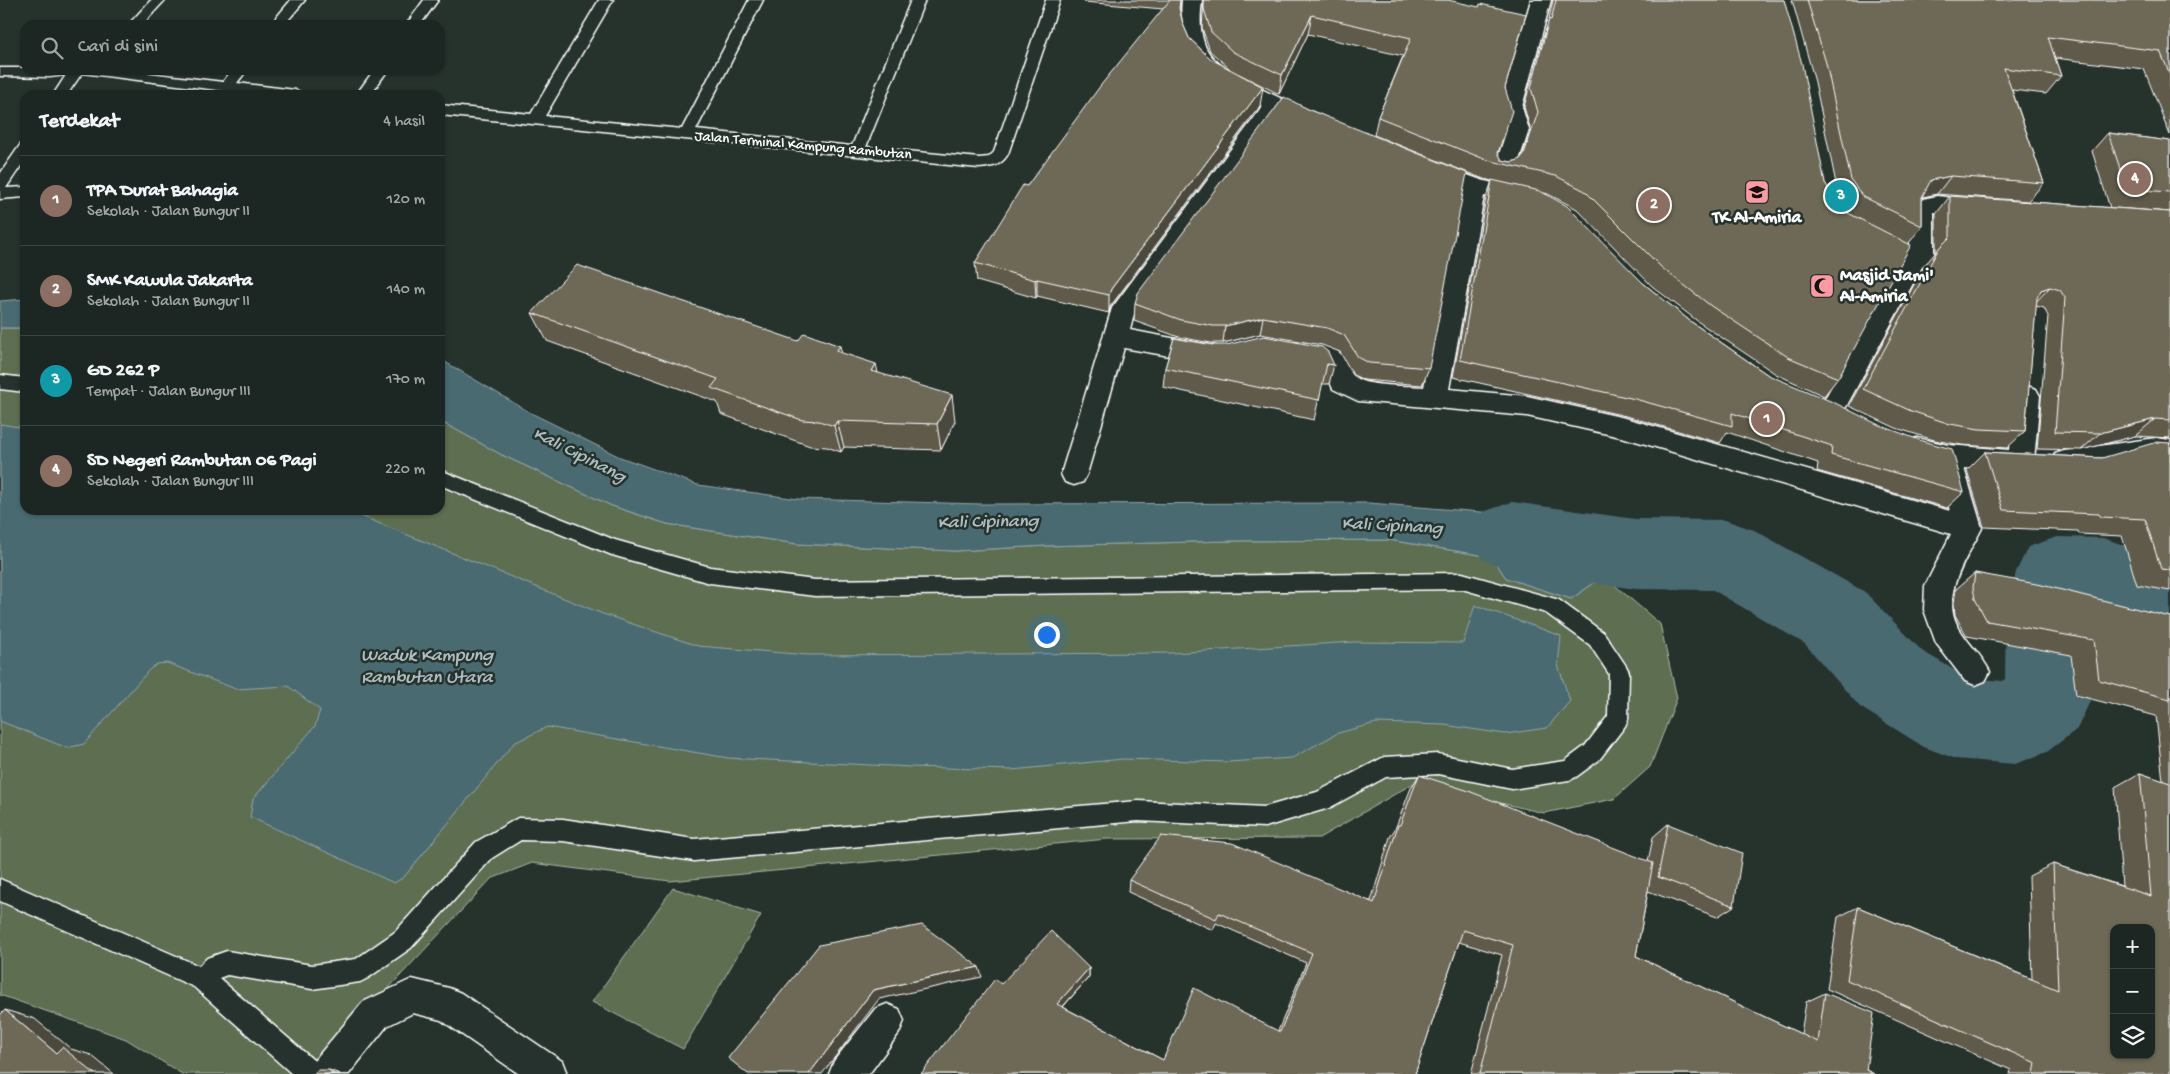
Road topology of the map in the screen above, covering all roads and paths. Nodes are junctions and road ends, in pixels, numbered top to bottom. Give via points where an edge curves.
1 (158, 0) edge
2 (298, 0) edge
3 (431, 0) edge
4 (606, 0) edge
5 (756, 0) edge
6 (918, 0) edge
7 (1053, 0) edge
8 (1192, 0) edge
9 (1541, 0) edge
10 (140, 20) edge
11 (281, 20) edge
12 (417, 20) edge
13 (0, 72) edge
14 (20, 72) edge
15 (74, 75) edge
16 (130, 75) edge
17 (236, 75) edge
18 (377, 75) edge
19 (226, 86) junction
20 (63, 90) edge
21 (257, 90) edge
22 (367, 90) edge
23 (1276, 103) junction
24 (445, 111) edge
25 (534, 120) junction
26 (1335, 130) edge
27 (686, 135) junction
28 (857, 151) junction
29 (20, 156) edge
30 (1414, 162) edge
31 (1504, 172) edge
32 (0, 186) edge
33 (1475, 186) junction
34 (20, 192) edge
35 (0, 194) edge
36 (1547, 205) edge
37 (2001, 210) edge
38 (1853, 229) edge
39 (1914, 259) junction
40 (1116, 337) junction
41 (1269, 347) edge
42 (1230, 352) edge
43 (2029, 374) edge
44 (0, 382) edge
45 (20, 384) edge
46 (1434, 399) junction
47 (1807, 400) edge
48 (1899, 442) edge
49 (2170, 450) edge
50 (1948, 456) junction
51 (2021, 461) junction
52 (1074, 474) dead end
53 (445, 479) edge
54 (1968, 528) junction
55 (1975, 672) dead end
56 (0, 890) edge
57 (202, 978) junction
58 (887, 1022) dead end
59 (310, 1074) edge
60 (328, 1074) edge
61 (549, 1074) edge
62 (847, 1074) edge

1 - 10 lane
2 - 11 lane
3 - 12 lane
4 - 25 lane
5 - 27 lane
6 - 28 lane
7 - 28 lane, Jalan Terminal Kampung Rambutan via 1001,154 993,162
8 - 23 street via 1190,28 1199,55 1222,76
9 - 31 street via 1511,107 1518,130
13 - 14 lane
15 - 20 lane
16 - 19 lane
17 - 19 lane
18 - 22 lane
19 - 21 lane
23 - 26 street
23 - 40 street via 1124,308
24 - 25 lane, Jalan Terminal Kampung Rambutan
25 - 27 lane, Jalan Terminal Kampung Rambutan
27 - 28 lane, Jalan Terminal Kampung Rambutan
29 - 32 lane
30 - 33 street
33 - 36 street
33 - 46 street
34 - 35 lane
37 - 39 street via 1937,204 1926,206 1922,215 1922,254
38 - 39 street
39 - 47 street via 1840,415
40 - 42 street via 1211,354
40 - 52 street
41 - 46 street via 1332,359 1342,382 1358,391
43 - 51 street
44 - 45 lane
46 - 54 street via 1527,406 1625,428
48 - 50 street
49 - 51 street via 2135,448 2081,463
50 - 51 street
50 - 54 street
53 - 57 lane via 612,547 710,575 815,588 1462,581 1552,606 1597,639 1619,672 1618,719 1592,753 1569,770 1512,779 1438,764 1384,767 1321,802 1265,817 1138,811 694,850 563,830 518,829 484,850 403,940 360,970 312,977 227,963 215,966
54 - 55 street via 1939,586 1938,610 1946,634
56 - 57 lane
57 - 59 lane
58 - 62 street
60 - 61 street via 375,1014 412,996 449,1006

